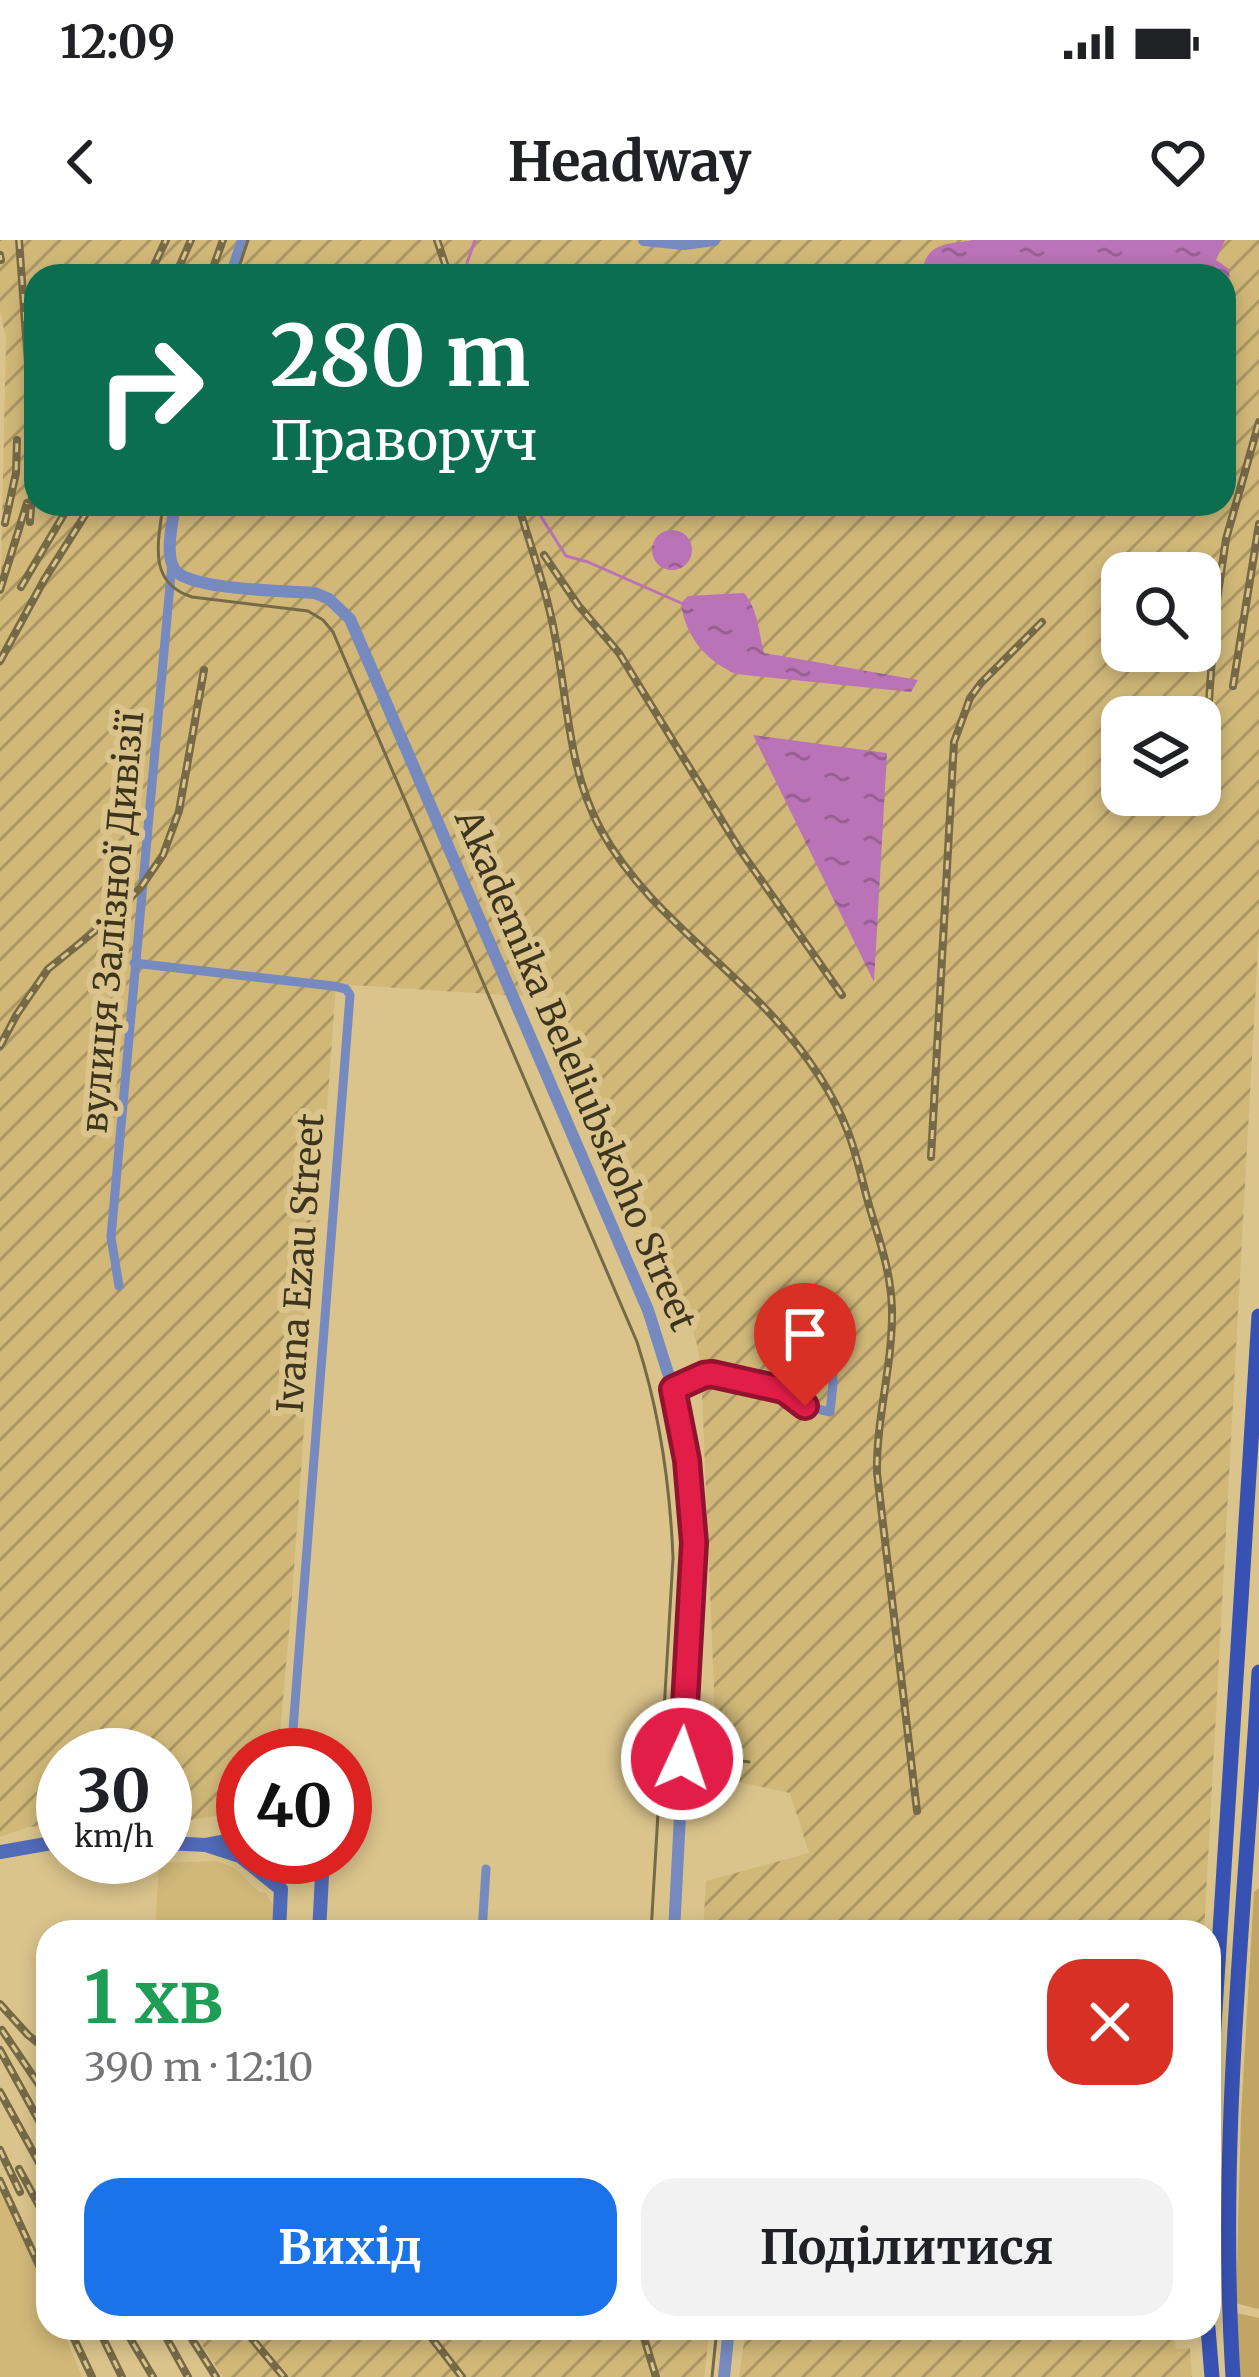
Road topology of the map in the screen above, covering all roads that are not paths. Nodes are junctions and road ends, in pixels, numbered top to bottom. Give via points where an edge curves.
1 (644, 240) edge
2 (708, 240) edge
3 (174, 516) edge
4 (172, 563) junction
5 (134, 963) junction
6 (119, 1286) dead end
7 (1259, 1316) edge
8 (832, 1322) dead end
9 (673, 1389) junction
10 (1259, 1672) edge
11 (293, 1728) edge
12 (216, 1842) edge
13 (192, 1844) edge
14 (206, 1844) junction
15 (36, 1846) edge
16 (0, 1852) edge
17 (486, 1869) dead end
18 (281, 1884) edge
19 (322, 1884) edge
20 (281, 1889) junction
21 (280, 1920) edge
22 (320, 1920) edge
23 (483, 1920) edge
24 (675, 1920) edge
25 (1220, 1920) edge
26 (1221, 2074) edge
27 (1233, 2075) junction
28 (728, 2340) edge
29 (1209, 2340) edge
30 (724, 2377) edge
31 (1211, 2377) edge
32 (1233, 2377) edge

1 - 2 street
3 - 4 street
4 - 5 street, вулиця Залізної Дивізії
4 - 9 street, Akademika Beleliubskoho Street via 202,584 315,593 350,619 616,1232
5 - 6 street, вулиця Залізної Дивізії via 111,1237
5 - 11 street, Ivana Ezau Street via 333,986 350,995
7 - 25 main road
8 - 9 street via 830,1412 784,1390 712,1374
9 - 24 street, Akademika Beleliubskoho Street via 694,1543
10 - 27 main road
12 - 14 main road
13 - 14 main road
14 - 20 main road via 239,1856
15 - 16 main road
17 - 23 street
18 - 20 street
19 - 22 main road
20 - 21 main road
26 - 27 main road
27 - 32 main road
28 - 30 street
29 - 31 main road

